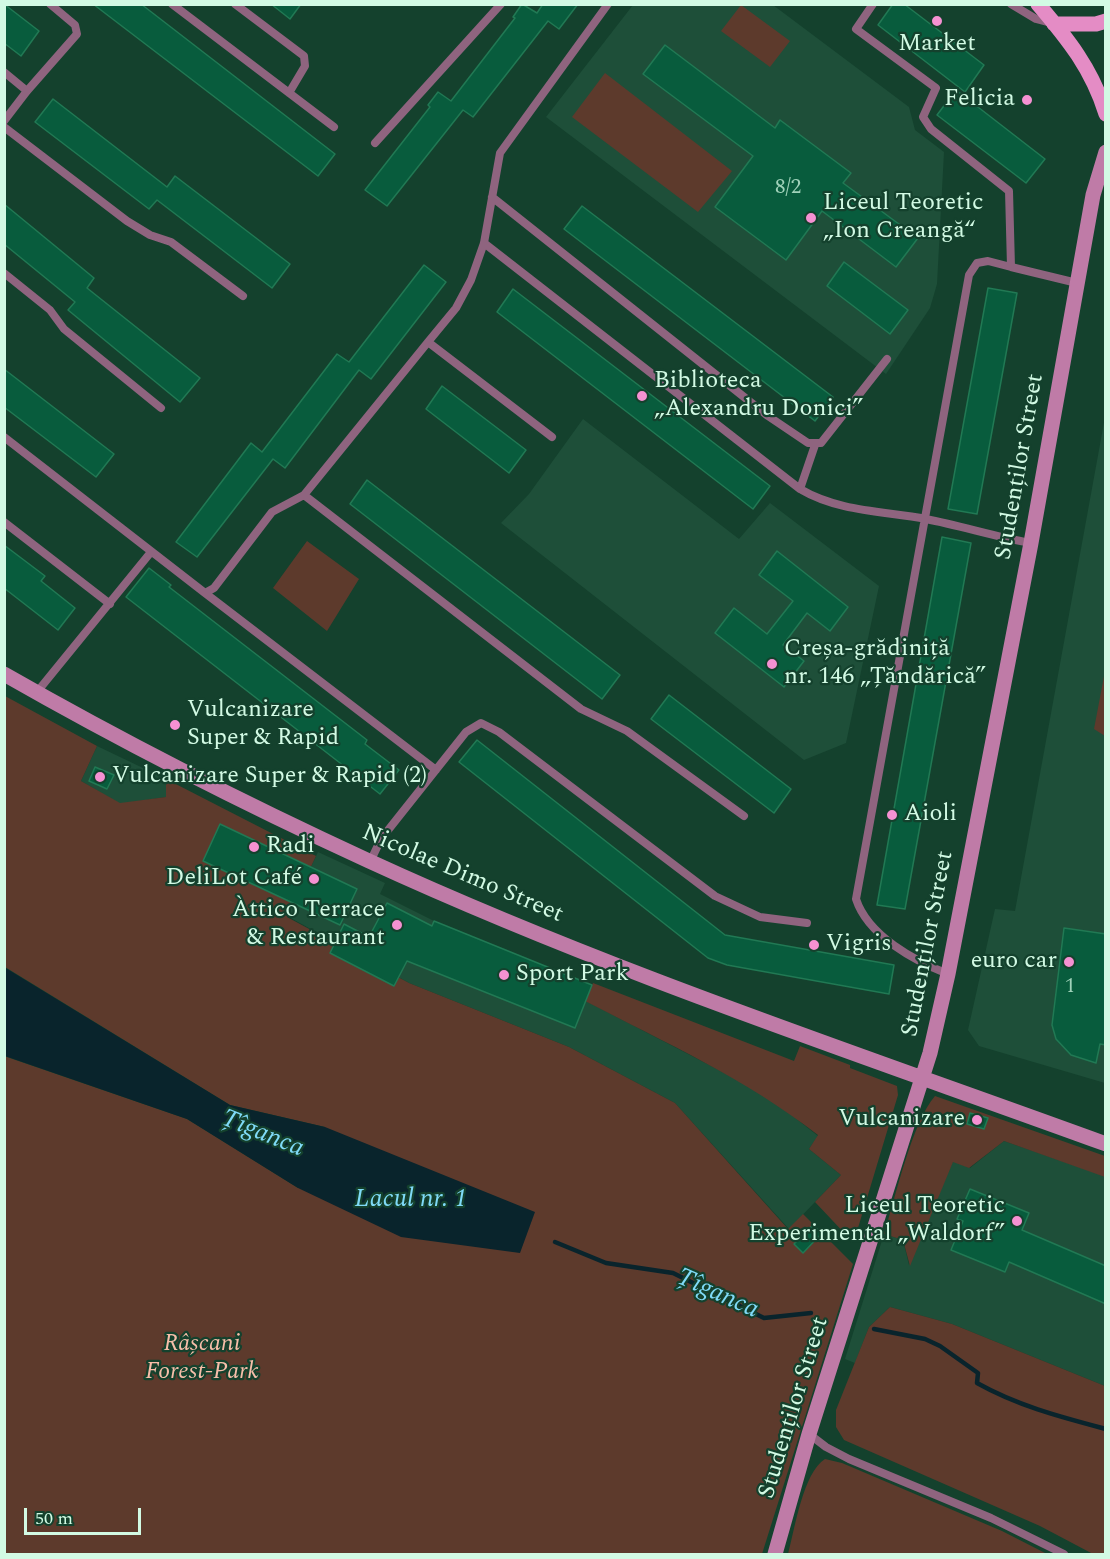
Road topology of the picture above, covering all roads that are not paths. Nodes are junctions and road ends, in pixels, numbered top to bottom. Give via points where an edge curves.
1 (50, 4) edge
2 (172, 4) edge
3 (235, 4) edge
4 (501, 4) edge
5 (608, 4) edge
6 (873, 4) edge
7 (1011, 4) edge
8 (1038, 4) edge
9 (1106, 21) edge
10 (1054, 24) junction
11 (4, 72) edge
12 (27, 91) junction
13 (289, 93) junction
14 (1106, 114) edge
15 (4, 121) edge
16 (334, 126) dead end
17 (4, 127) edge
18 (375, 143) dead end
19 (1106, 152) edge
20 (492, 197) junction
21 (483, 243) junction
22 (1011, 267) junction
23 (4, 273) edge
24 (1077, 283) junction
25 (243, 296) dead end
26 (428, 342) junction
27 (886, 359) dead end
28 (161, 408) dead end
29 (4, 437) edge
30 (552, 437) dead end
31 (815, 445) junction
32 (801, 489) junction
33 (304, 495) junction
34 (924, 518) junction
35 (4, 522) edge
36 (1031, 543) junction
37 (151, 552) junction
38 (205, 593) junction
39 (110, 604) junction
40 (4, 674) edge
41 (37, 692) junction
42 (436, 770) junction
43 (744, 816) dead end
44 (370, 862) junction
45 (807, 923) dead end
46 (948, 974) junction
47 (921, 1077) junction
48 (1106, 1144) edge
49 (809, 1434) junction
50 (775, 1554) edge
51 (1064, 1554) edge

1 - 12 lane via 75,24 77,34
2 - 13 lane
3 - 13 lane via 304,56 305,66
4 - 18 lane
5 - 20 lane via 501,153
6 - 22 lane via 856,29 936,88 923,117 930,129 1009,191
7 - 10 lane via 1036,19
8 - 10 main road
9 - 10 main road
10 - 14 main road via 1085,65
11 - 12 lane
12 - 15 lane
13 - 16 lane
17 - 25 lane via 127,221 171,242
19 - 24 main road, Studenților Street via 1093,195
20 - 21 lane
20 - 31 lane via 768,416
21 - 26 lane via 464,296
21 - 32 lane
22 - 24 lane
22 - 34 lane via 988,261 977,263 969,275
23 - 28 lane via 50,310 64,329
24 - 36 main road, Studenților Street
26 - 30 lane
26 - 33 lane
27 - 31 lane via 827,436
29 - 37 lane
31 - 32 lane
32 - 34 lane via 838,505
33 - 38 lane via 272,512
33 - 43 lane via 581,709 627,731
34 - 36 lane
34 - 46 lane via 856,899 860,910 890,941 921,963
35 - 39 lane
36 - 46 main road, Studenților Street
37 - 38 lane
37 - 39 lane
38 - 42 lane
39 - 41 lane
40 - 41 main road, Nicolae Dimo Street
41 - 44 main road, Nicolae Dimo Street via 237,798
42 - 44 lane via 381,839
42 - 45 lane via 470,728 481,723 489,725 715,896 760,917
44 - 47 main road, Nicolae Dimo Street via 588,953
46 - 47 main road, Studenților Street
47 - 48 main road, Nicolae Dimo Street
47 - 49 main road, Studenților Street
49 - 50 main road, Studenților Street
49 - 51 lane via 849,1459 991,1518

